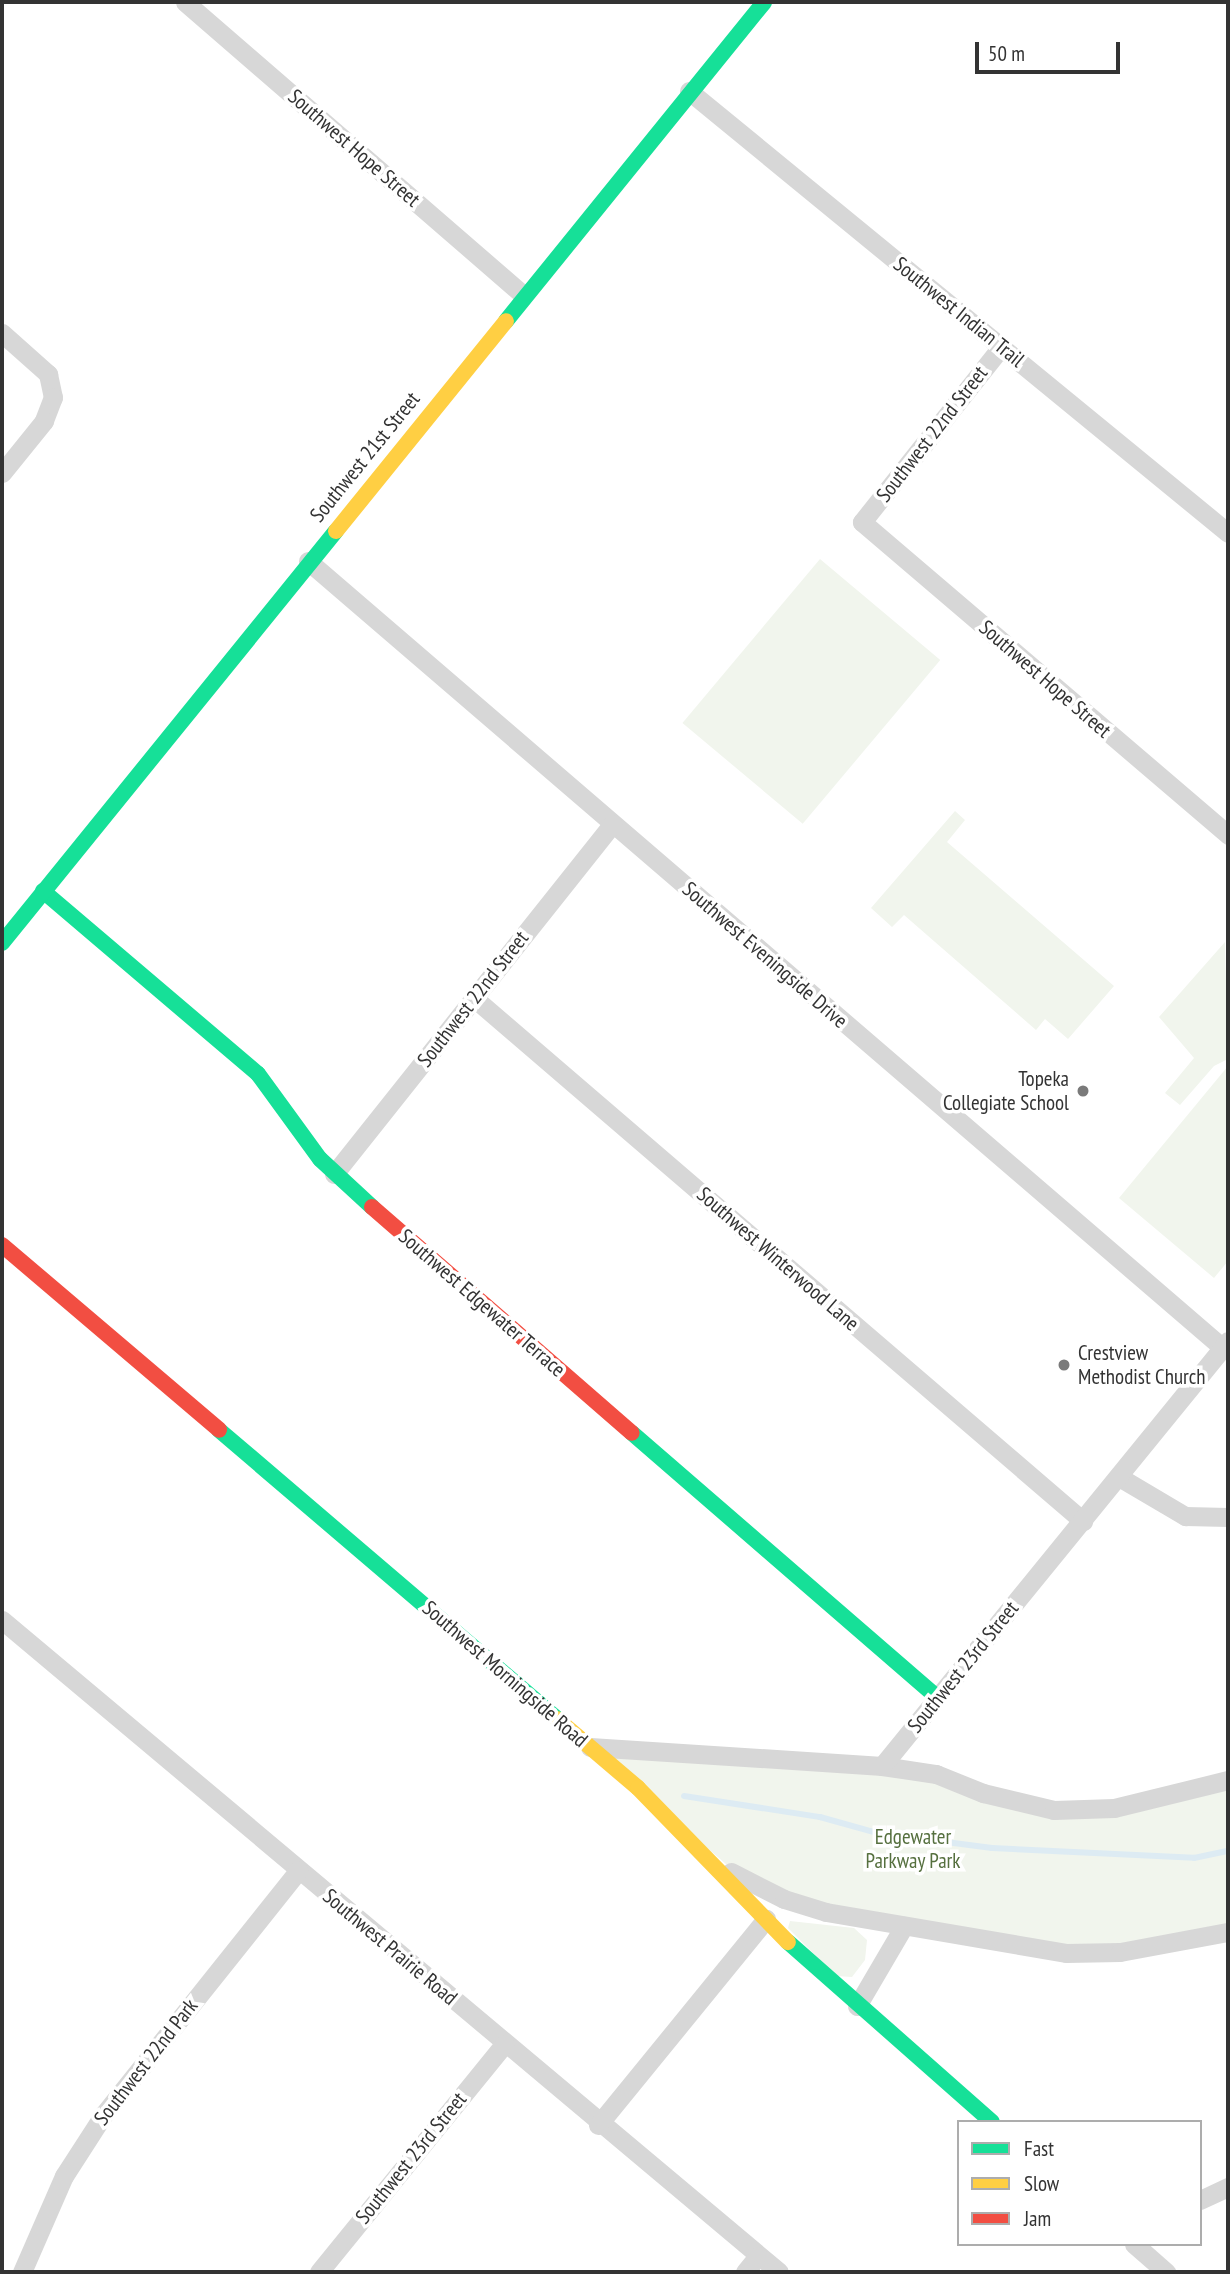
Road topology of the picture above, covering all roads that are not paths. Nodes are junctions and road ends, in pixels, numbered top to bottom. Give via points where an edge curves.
1 (185, 2) edge
2 (764, 2) edge
3 (689, 91) junction
4 (523, 295) junction
5 (2, 333) edge
6 (1002, 346) junction
7 (2, 473) edge
8 (862, 522) joint
9 (1228, 533) edge
10 (308, 561) junction
11 (612, 824) junction
12 (1228, 835) edge
13 (43, 891) junction
14 (2, 943) edge
15 (474, 998) junction
16 (334, 1174) junction
17 (2, 1245) edge
18 (1226, 1344) edge
19 (1118, 1477) junction
20 (1228, 1517) edge
21 (1083, 1521) junction
22 (2, 1620) edge
23 (938, 1698) junction
24 (590, 1747) junction
25 (882, 1766) junction
26 (1228, 1780) edge
27 (299, 1870) junction
28 (720, 1871) junction
29 (766, 1919) junction
30 (904, 1926) junction
31 (1228, 1932) edge
32 (857, 2006) junction
33 (504, 2044) junction
34 (990, 2120) edge
35 (598, 2125) junction
36 (1228, 2187) edge
37 (1202, 2199) edge
38 (1143, 2247) edge
39 (758, 2256) junction
40 (22, 2272) edge
41 (319, 2272) edge
42 (745, 2272) edge
43 (779, 2272) edge
44 (1166, 2272) edge

1 - 4 street, Southwest Hope Street
2 - 3 street, Southwest 21st Street
3 - 4 street, Southwest 21st Street
3 - 6 street, Southwest Indian Trail
4 - 10 street, Southwest 21st Street
5 - 7 street via 48,374 53,397 50,409
6 - 8 street, Southwest 22nd Street
6 - 9 street, Southwest Indian Trail
8 - 12 street, Southwest Hope Street
10 - 11 street, Southwest Eveningside Drive
10 - 13 street, Southwest 21st Street
11 - 15 street, Southwest 22nd Street
11 - 18 street, Southwest Eveningside Drive
13 - 14 street, Southwest 21st Street
13 - 16 street, Southwest Edgewater Terrace via 258,1073
15 - 16 street, Southwest 22nd Street
15 - 21 street, Southwest Winterwood Lane
16 - 23 street, Southwest Edgewater Terrace
17 - 24 street, Southwest Morningside Road
18 - 19 street, Southwest 23rd Street
19 - 20 street via 1165,1509 1185,1516
19 - 21 street, Southwest 23rd Street
21 - 23 street, Southwest 23rd Street
22 - 27 street, Southwest Prairie Road
23 - 25 street, Southwest 23rd Street
24 - 25 street
24 - 28 street, Southwest Morningside Road
25 - 26 street via 936,1774 983,1793 1054,1810 1114,1808
27 - 33 street, Southwest Prairie Road
27 - 40 street, Southwest 22nd Park via 97,2124 64,2176
28 - 29 street, Southwest Morningside Road
28 - 30 street via 804,1907
29 - 32 street, Southwest Morningside Road
29 - 35 street
30 - 31 street via 1066,1953 1120,1952
30 - 32 street
32 - 34 street, Southwest Morningside Road
33 - 35 street, Southwest Prairie Road
33 - 41 street, Southwest 23rd Street
35 - 39 street, Southwest Prairie Road
36 - 37 street
38 - 44 street
39 - 42 street
39 - 43 street, Southwest Prairie Road

